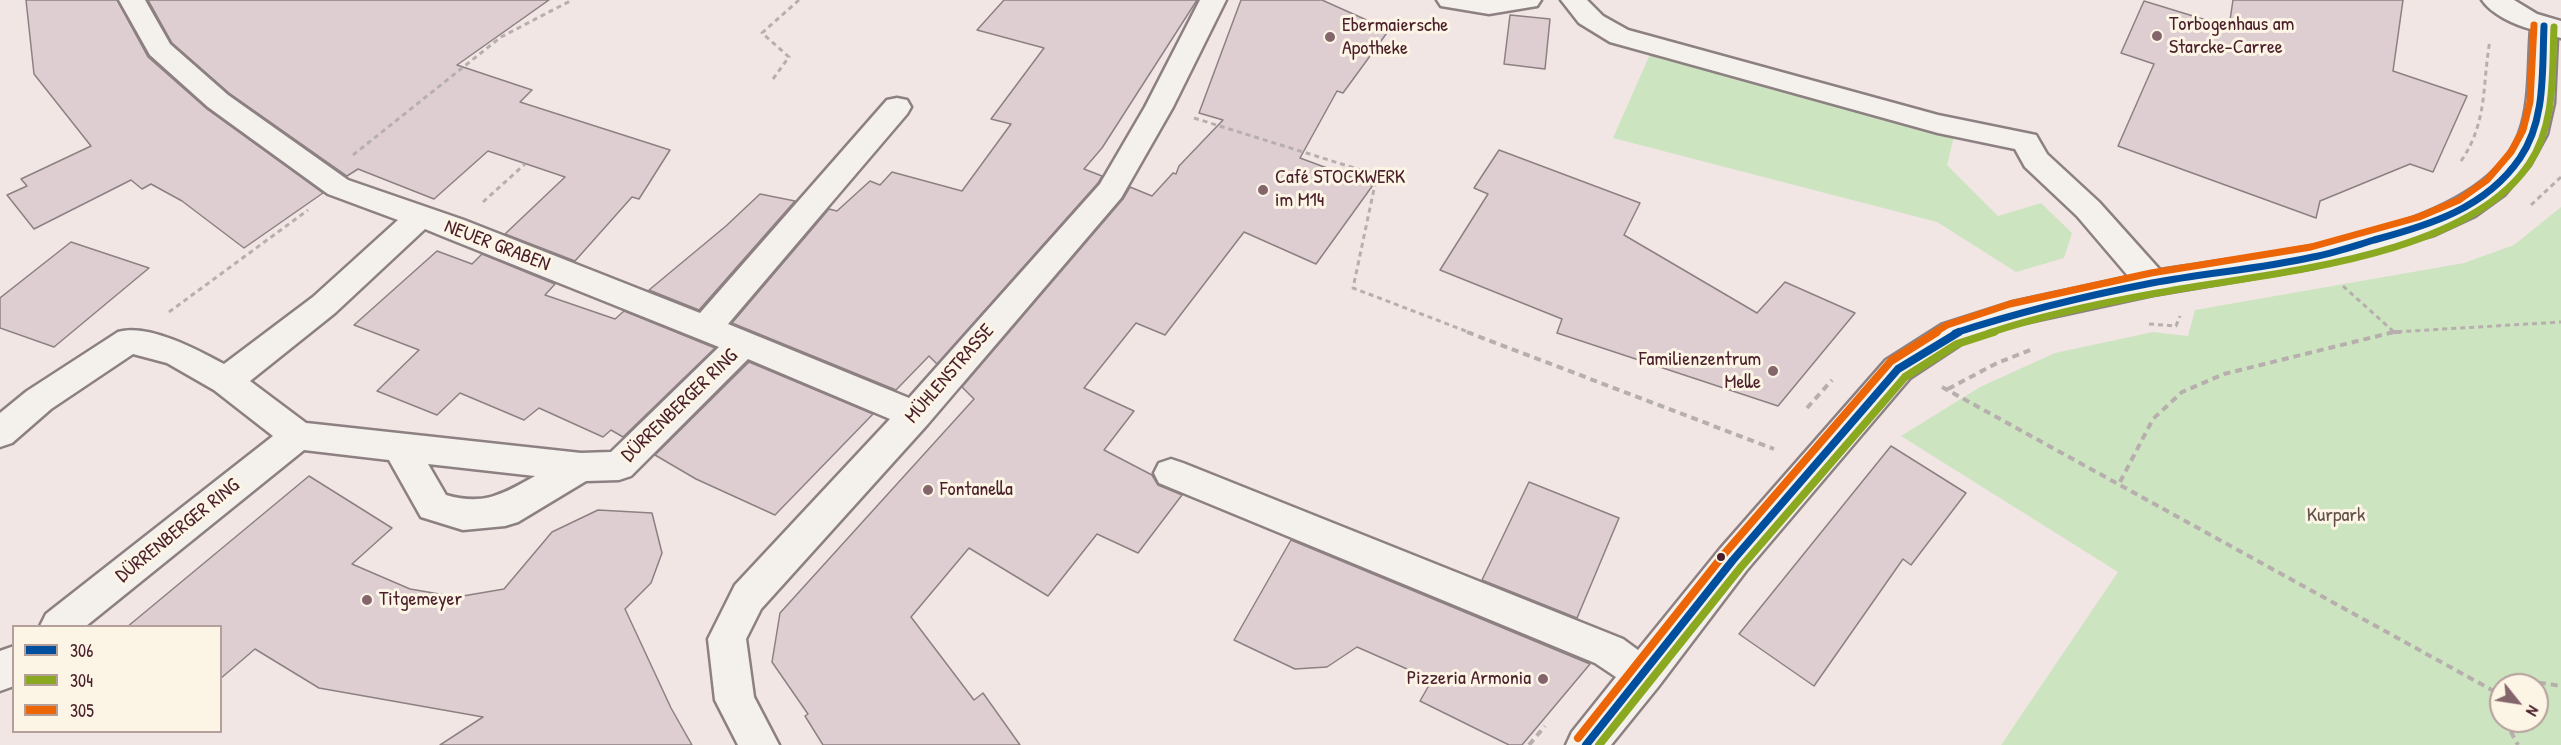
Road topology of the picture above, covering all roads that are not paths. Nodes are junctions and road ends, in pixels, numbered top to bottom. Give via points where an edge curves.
1 (132, 0) edge
2 (1213, 0) edge
3 (1450, 0) edge
4 (1528, 0) edge
5 (1574, 0) edge
6 (2495, 0) edge
7 (2553, 28) edge
8 (897, 107) dead end
9 (420, 217) junction
10 (2153, 284) junction
11 (706, 328) junction
12 (743, 344) junction
13 (226, 381) junction
14 (915, 415) junction
15 (0, 433) edge
16 (298, 436) junction
17 (400, 448) junction
18 (581, 466) junction
19 (1171, 473) dead end
20 (62, 625) edge
21 (1644, 675) junction
22 (759, 745) edge
23 (1586, 745) edge

1 - 9 street, NEUER GRABEN via 160,49 218,101 338,187
2 - 14 street, MÜHLENSTRASSE via 1111,191
3 - 4 street via 1489,6
5 - 10 street via 1599,27 1619,36 1938,124 2026,142 2035,160 2088,209
6 - 7 street
7 - 10 street via 2533,134 2520,158 2494,188 2464,209 2423,227 2313,257
8 - 11 street
9 - 11 street, NEUER GRABEN
9 - 13 street via 324,305
10 - 21 street via 2013,314 1952,334 1898,369 1733,560
11 - 12 street, NEUER GRABEN
12 - 14 street, NEUER GRABEN
12 - 18 street, DÜRRENBERGER RING via 619,466
13 - 15 street via 176,353 129,341 39,400
13 - 16 street
14 - 22 street, MÜHLENSTRASSE via 748,597 727,639 735,700
16 - 17 street, DÜRRENBERGER RING
16 - 20 street, DÜRRENBERGER RING
17 - 18 street, DÜRRENBERGER RING
17 - 18 street via 434,506 463,516 505,511
19 - 21 street via 1609,651
21 - 23 street

